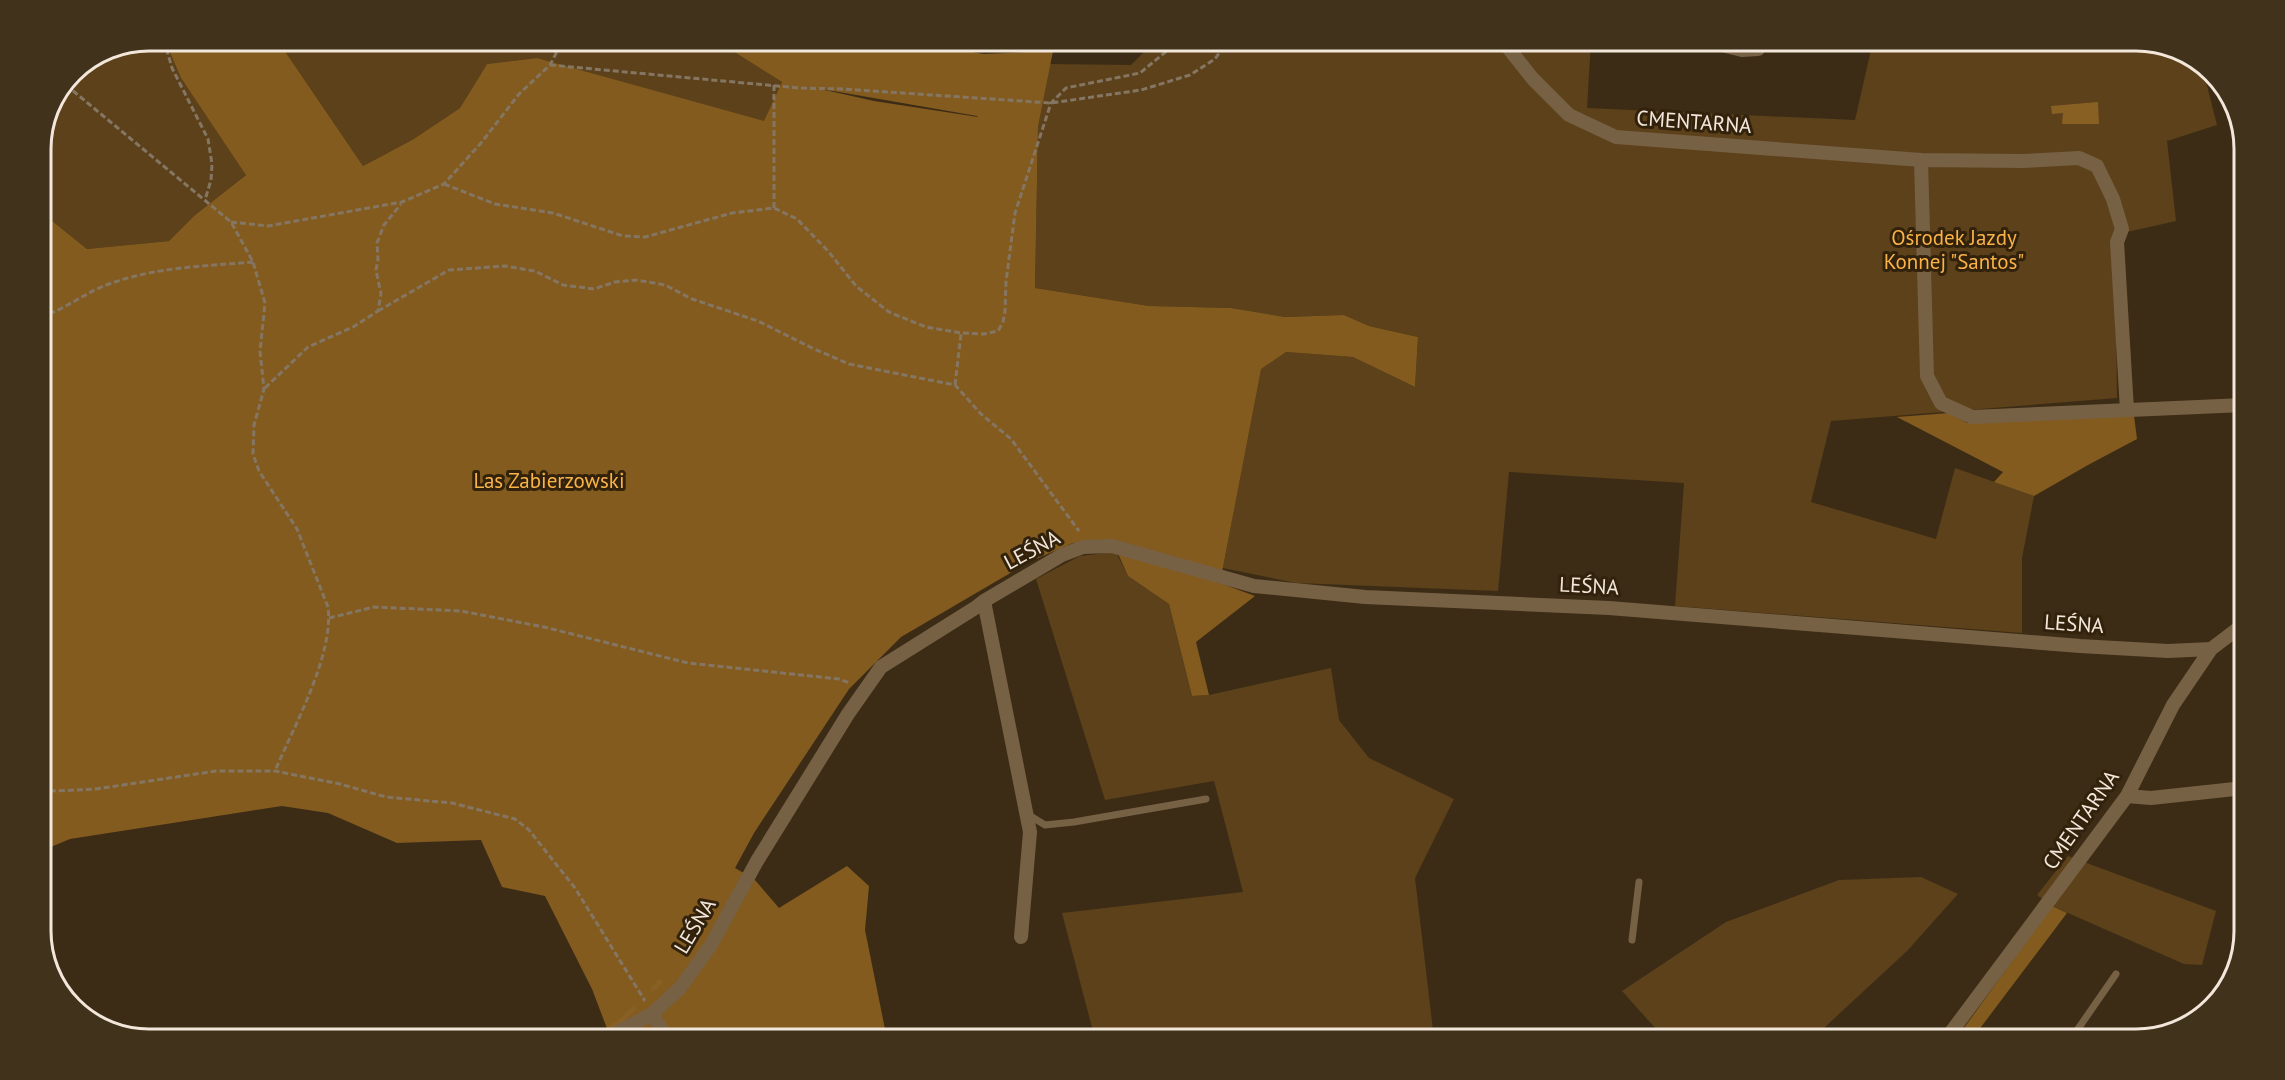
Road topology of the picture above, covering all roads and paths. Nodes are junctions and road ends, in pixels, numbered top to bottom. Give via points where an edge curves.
1 (167, 51) edge
2 (557, 51) edge
3 (1167, 51) edge
4 (1220, 51) edge
5 (1511, 51) edge
6 (550, 65) junction
7 (774, 86) junction
8 (71, 89) edge
9 (1051, 103) junction
10 (1921, 160) junction
11 (444, 184) junction
12 (205, 200) junction
13 (402, 202) junction
14 (774, 208) junction
15 (231, 222) junction
16 (253, 262) junction
17 (378, 310) junction
18 (51, 314) edge
19 (961, 333) junction
20 (955, 386) junction
21 (264, 389) junction
22 (2234, 405) edge
23 (2127, 410) junction
24 (1091, 547) junction
25 (984, 601) junction
26 (329, 618) junction
27 (2234, 632) edge
28 (2211, 649) junction
29 (865, 690) junction
30 (275, 771) junction
31 (2234, 789) edge
32 (51, 790) edge
33 (2127, 796) junction
34 (1206, 799) dead end
35 (1027, 814) junction
36 (1639, 882) dead end
37 (1021, 937) dead end
38 (1632, 940) dead end
39 (2116, 974) dead end
40 (652, 1014) junction
41 (625, 1029) edge
42 (661, 1029) edge
43 (1958, 1029) edge
44 (2078, 1029) edge

1 - 12 path via 208,139 212,164
2 - 6 path
3 - 9 path via 1140,73 1066,88
4 - 9 path via 1190,75 1141,90
5 - 10 street, CMENTARNA via 1569,115 1616,137
6 - 7 path
6 - 11 path via 519,94
7 - 9 path
7 - 14 path
8 - 12 path
9 - 19 path via 1015,213 1003,322 999,331
10 - 23 street, CMENTARNA via 2079,158 2097,166 2122,229 2117,242
10 - 23 street via 1927,376 1941,403 1972,417
11 - 13 path
11 - 14 path via 495,204 553,213 623,236 645,237 732,213
12 - 15 path
13 - 15 path via 268,226
13 - 17 path via 384,225 377,243 376,270 381,294
14 - 19 path via 797,219 856,286 889,312 926,327
15 - 16 path
16 - 18 path via 159,270 110,283
16 - 21 path via 265,303 260,351
17 - 20 path via 449,270 505,266 535,271 563,285 594,289 636,280 664,285 692,299 758,321 849,364
17 - 21 path via 308,347
19 - 20 path
20 - 24 path via 1011,439
21 - 26 path via 254,424 253,454 259,471 297,529
22 - 23 street
24 - 25 street, LEŚNA via 1062,555
24 - 28 street, LEŚNA via 1112,546 1254,586 1365,597 1609,608 2168,651
25 - 29 street, LEŚNA via 881,667
25 - 35 street
26 - 29 path via 374,607 461,611 688,663 838,679
26 - 30 path via 322,661
27 - 28 street, CMENTARNA
28 - 33 street, CMENTARNA via 2173,705
29 - 40 street, LEŚNA via 757,861 711,945 680,988
30 - 32 path via 216,771 96,789
30 - 40 path via 386,797 452,803 515,819 529,830 574,888
31 - 33 street via 2151,798
33 - 43 street, CMENTARNA
34 - 35 lane via 1045,825
35 - 37 street via 1030,832
36 - 38 lane
39 - 44 lane
40 - 41 street, LEŚNA
40 - 42 street

